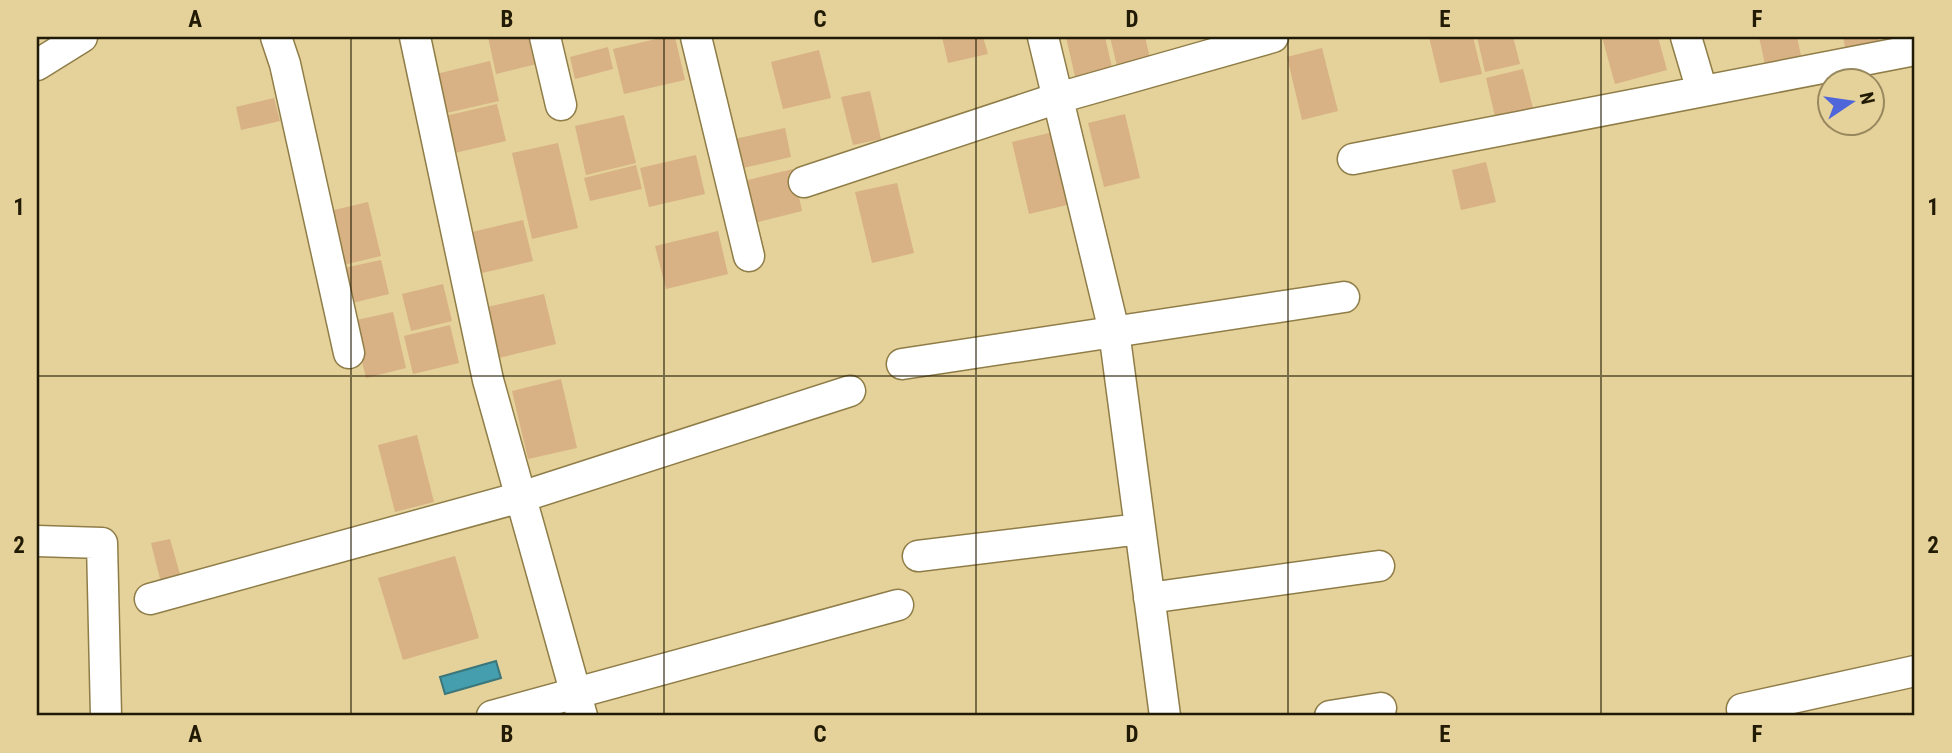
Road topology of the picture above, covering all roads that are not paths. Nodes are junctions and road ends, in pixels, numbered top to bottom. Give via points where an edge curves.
1 (82, 37) edge
2 (276, 37) edge
3 (415, 37) edge
4 (545, 37) edge
5 (696, 37) edge
6 (1043, 37) edge
7 (1273, 37) edge
8 (1686, 37) edge
9 (1915, 50) edge
10 (37, 65) edge
11 (1702, 91) junction
12 (1058, 98) junction
13 (561, 105) dead end
14 (1353, 159) dead end
15 (804, 182) dead end
16 (749, 256) dead end
17 (1344, 297) dead end
18 (1114, 331) junction
19 (349, 353) dead end
20 (902, 364) dead end
21 (850, 391) dead end
22 (521, 497) junction
23 (1140, 529) junction
24 (37, 541) edge
25 (918, 556) dead end
26 (1379, 566) dead end
27 (1149, 598) junction
28 (150, 599) dead end
29 (898, 605) dead end
30 (1915, 671) edge
31 (579, 705) edge
32 (1381, 708) dead end
33 (1742, 709) dead end
34 (106, 716) edge
35 (492, 716) edge
36 (1165, 716) edge
37 (1330, 716) edge

1 - 10 street
2 - 19 street
3 - 22 street via 488,380
4 - 13 street
5 - 16 street
6 - 12 street
7 - 12 street
8 - 11 street
9 - 11 street
11 - 14 street
12 - 15 street
12 - 18 street
17 - 18 street
18 - 20 street
18 - 23 street
21 - 22 street
22 - 28 street
22 - 31 street
23 - 25 street
23 - 27 street
24 - 34 street via 102,543
26 - 27 street
27 - 36 street
29 - 31 street
30 - 33 street
31 - 35 street
32 - 37 street

